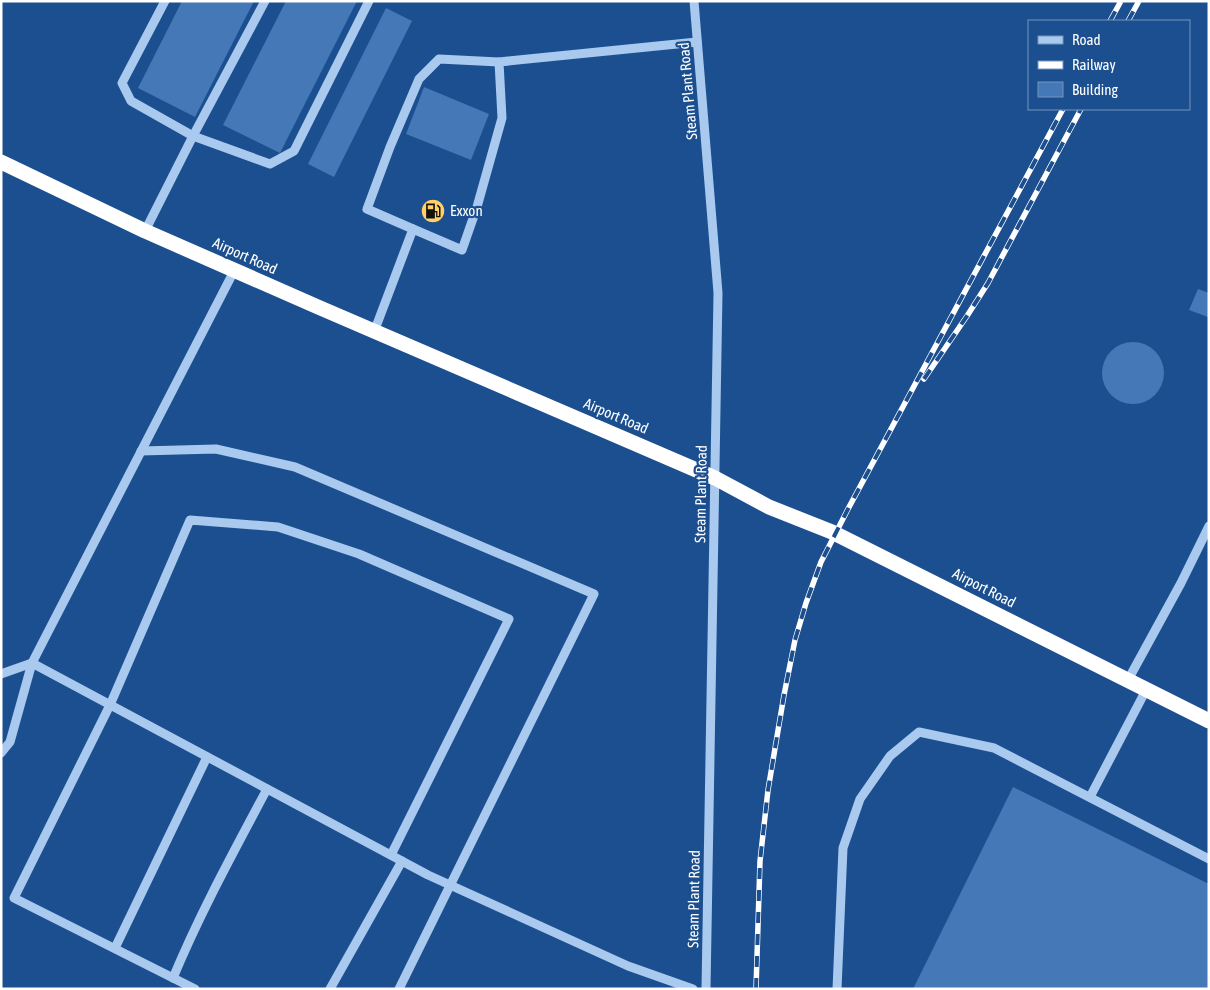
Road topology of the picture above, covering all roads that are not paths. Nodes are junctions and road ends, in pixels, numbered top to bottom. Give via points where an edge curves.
1 (165, 1) edge
2 (265, 1) edge
3 (369, 1) edge
4 (694, 1) edge
5 (697, 42) junction
6 (499, 62) junction
7 (193, 136) junction
8 (1, 162) edge
9 (413, 229) junction
10 (145, 231) junction
11 (234, 270) junction
12 (374, 332) junction
13 (141, 451) junction
14 (715, 478) junction
15 (1209, 526) edge
16 (32, 663) junction
17 (1, 674) edge
18 (1128, 680) junction
19 (1146, 690) junction
20 (110, 705) junction
21 (1209, 721) edge
22 (1, 753) edge
23 (207, 757) junction
24 (268, 789) junction
25 (1090, 797) junction
26 (391, 855) junction
27 (1209, 859) edge
28 (402, 861) junction
29 (451, 885) junction
30 (115, 948) junction
31 (173, 978) junction
32 (195, 989) edge
33 (330, 989) edge
34 (399, 989) edge
35 (692, 989) edge
36 (706, 989) edge
37 (837, 989) edge

1 - 7 street via 122,83 131,101
2 - 7 street
3 - 7 street via 294,151 270,164
4 - 5 street, Steam Plant Road
5 - 6 street
5 - 14 street, Steam Plant Road via 718,293
6 - 9 street via 502,118 462,250
6 - 9 street via 439,59 419,79 367,209
7 - 10 street
8 - 10 highway, Airport Road
9 - 12 street
10 - 11 highway, Airport Road
11 - 12 highway, Airport Road
11 - 13 street
12 - 14 highway, Airport Road
13 - 16 street
13 - 29 street via 216,449 295,468 594,594
14 - 18 highway, Airport Road
14 - 36 street, Steam Plant Road
15 - 18 street
16 - 17 street
16 - 20 street
16 - 22 street via 10,742
18 - 19 highway, Airport Road
19 - 21 highway, Airport Road
19 - 25 street
20 - 23 street
20 - 26 street via 190,520 278,527 360,554 509,619
20 - 30 street via 14,898
23 - 24 street
23 - 30 street
24 - 26 street
24 - 31 street via 218,881
25 - 27 street
25 - 37 street via 994,748 919,732 890,756 860,799 843,848
26 - 28 street
28 - 29 street
28 - 33 street
29 - 34 street
29 - 35 street via 628,966
30 - 31 street
31 - 32 street

